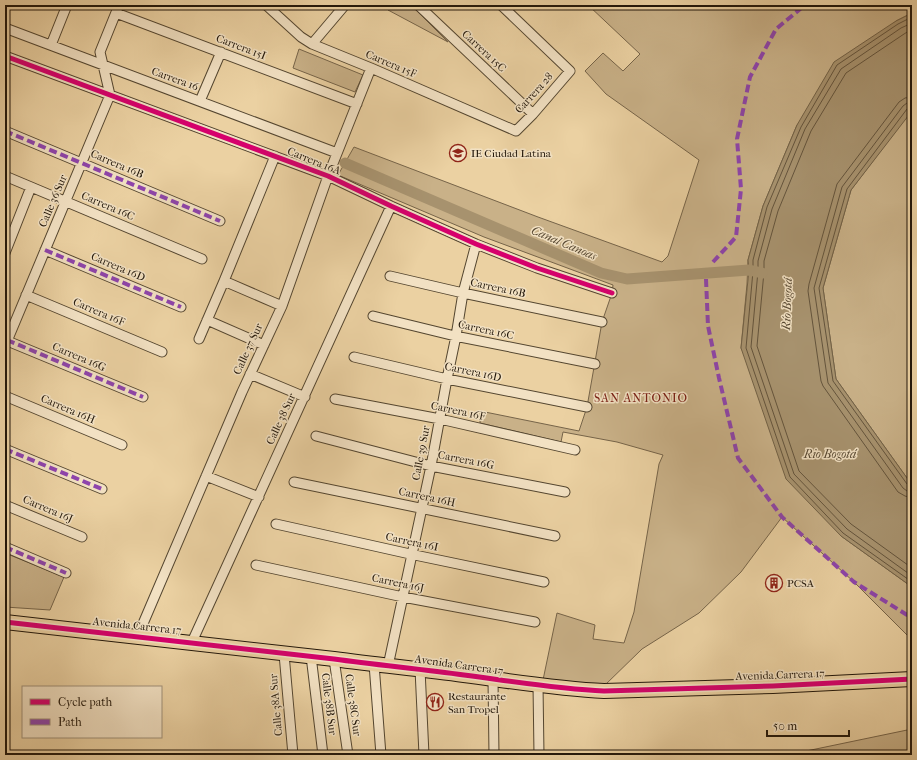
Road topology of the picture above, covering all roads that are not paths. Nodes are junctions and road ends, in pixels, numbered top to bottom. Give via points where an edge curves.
1 (67, 5) edge
2 (345, 5) edge
3 (418, 5) edge
4 (501, 5) edge
5 (269, 6) edge
6 (118, 9) edge
7 (5, 28) edge
8 (312, 44) junction
9 (51, 45) junction
10 (221, 52) junction
11 (5, 56) edge
12 (103, 65) junction
13 (371, 68) junction
14 (110, 95) junction
15 (200, 101) junction
16 (357, 104) junction
17 (533, 114) junction
18 (5, 131) edge
19 (516, 131) joint
20 (337, 153) junction
21 (275, 156) junction
22 (82, 162) junction
23 (5, 176) edge
24 (328, 176) junction
25 (31, 187) junction
26 (66, 201) junction
27 (391, 206) junction
28 (220, 220) dead end
29 (476, 244) junction
30 (45, 250) junction
31 (5, 253) edge
32 (202, 259) dead end
33 (390, 276) dead end
34 (224, 281) junction
35 (463, 293) junction
36 (612, 293) dead end
37 (26, 295) junction
38 (282, 306) junction
39 (181, 307) dead end
40 (373, 316) dead end
41 (207, 320) junction
42 (602, 322) dead end
43 (456, 336) junction
44 (199, 339) dead end
45 (6, 342) edge
46 (264, 345) junction
47 (162, 352) dead end
48 (354, 358) dead end
49 (595, 364) dead end
50 (250, 374) junction
51 (447, 379) junction
52 (5, 396) edge
53 (143, 397) dead end
54 (304, 397) junction
55 (335, 399) dead end
56 (587, 407) dead end
57 (440, 419) junction
58 (316, 436) dead end
59 (122, 445) dead end
60 (5, 449) edge
61 (575, 450) dead end
62 (431, 466) junction
63 (206, 476) junction
64 (294, 482) dead end
65 (102, 489) dead end
66 (565, 492) dead end
67 (259, 497) junction
68 (5, 504) edge
69 (422, 508) junction
70 (276, 524) dead end
71 (82, 536) dead end
72 (555, 536) dead end
73 (5, 547) edge
74 (411, 554) junction
75 (256, 565) dead end
76 (66, 574) dead end
77 (544, 582) dead end
78 (403, 597) junction
79 (5, 622) edge
80 (535, 622) dead end
81 (139, 637) junction
82 (192, 642) junction
83 (284, 654) junction
84 (311, 656) junction
85 (334, 659) junction
86 (374, 664) junction
87 (388, 666) junction
88 (420, 669) junction
89 (493, 679) junction
90 (912, 679) edge
91 (538, 685) junction
92 (293, 755) edge
93 (323, 755) edge
94 (348, 755) edge
95 (381, 755) edge
96 (424, 755) edge
97 (494, 755) edge
98 (539, 755) edge

1 - 9 street
2 - 8 street
3 - 17 street, Carrera 15C
4 - 17 street, Carrera 28 via 570,71
5 - 8 street, Carrera 15F via 301,37
6 - 10 street, Carrera 15I
6 - 12 street via 100,52
7 - 9 street, Carrera 16
8 - 13 street, Carrera 15F
9 - 12 street, Carrera 16
10 - 15 street
10 - 16 street, Carrera 15I
11 - 14 street, Carrera 16A
12 - 14 street
12 - 15 street, Carrera 16
13 - 16 street, Calle 37 Sur
13 - 19 street, Carrera 15F
14 - 21 street, Carrera 16A
14 - 22 street, Calle 36 Sur
15 - 20 street, Carrera 16
16 - 20 street, Calle 37 Sur
17 - 19 street, Carrera 28
18 - 22 street, Carrera 16B
20 - 24 street, Calle 37 Sur
21 - 24 street, Carrera 16A
21 - 34 street
22 - 26 street, Calle 36 Sur
22 - 28 street, Carrera 16B
23 - 25 street, Carrera 16C
24 - 27 street, Carrera 16A
24 - 38 street, Calle 37 Sur
25 - 26 street, Carrera 16C
25 - 31 street
26 - 30 street, Calle 36 Sur
26 - 32 street, Carrera 16C
27 - 29 street, Carrera 16A
27 - 54 street, Calle 38 Sur
29 - 35 street, Calle 39 Sur
29 - 36 street, Carrera 16A
30 - 37 street, Calle 36 Sur
30 - 39 street, Carrera 16D
33 - 35 street, Carrera 16B
34 - 38 street
34 - 41 street
35 - 42 street, Carrera 16B
35 - 43 street, Calle 39 Sur
37 - 45 street, Calle 36 Sur
37 - 47 street, Carrera 16F
38 - 46 street, Calle 37 Sur
40 - 43 street, Carrera 16C
41 - 44 street
41 - 46 street
43 - 49 street, Carrera 16C
43 - 51 street, Calle 39 Sur
45 - 53 street, Carrera 16G
46 - 50 street, Calle 37 Sur
48 - 51 street, Carrera 16D
50 - 54 street
50 - 63 street, Calle 37 Sur
51 - 56 street, Carrera 16D
51 - 57 street, Calle 39 Sur
52 - 59 street, Carrera 16H
54 - 67 street, Calle 38 Sur
55 - 57 street, Carrera 16F
57 - 61 street, Carrera 16F
57 - 62 street, Calle 39 Sur
58 - 62 street, Carrera 16G
60 - 65 street
62 - 66 street, Carrera 16G
62 - 69 street, Calle 39 Sur
63 - 67 street
63 - 81 street, Calle 37 Sur
64 - 69 street, Carrera 16H
67 - 82 street, Calle 38 Sur
68 - 71 street, Carrera 16J
69 - 72 street, Carrera 16H
69 - 74 street, Calle 39 Sur
70 - 74 street, Carrera 16I
73 - 76 street
74 - 77 street, Carrera 16I
74 - 78 street, Calle 39 Sur
75 - 78 street, Carrera 16J
78 - 80 street, Carrera 16J
78 - 87 street, Calle 39 Sur
79 - 81 main road, Avenida Carrera 17
81 - 82 main road, Avenida Carrera 17
82 - 83 main road, Avenida Carrera 17
83 - 84 main road, Avenida Carrera 17
83 - 92 street, Calle 38A Sur
84 - 85 main road, Avenida Carrera 17
84 - 93 street, Calle 38B Sur
85 - 86 main road, Avenida Carrera 17
85 - 94 street, Calle 38C Sur
86 - 87 main road, Avenida Carrera 17
86 - 95 street
87 - 88 main road, Avenida Carrera 17
88 - 89 main road, Avenida Carrera 17
88 - 96 street
89 - 91 main road, Avenida Carrera 17
89 - 97 street
90 - 91 main road, Avenida Carrera 17 via 604,691
91 - 98 street

